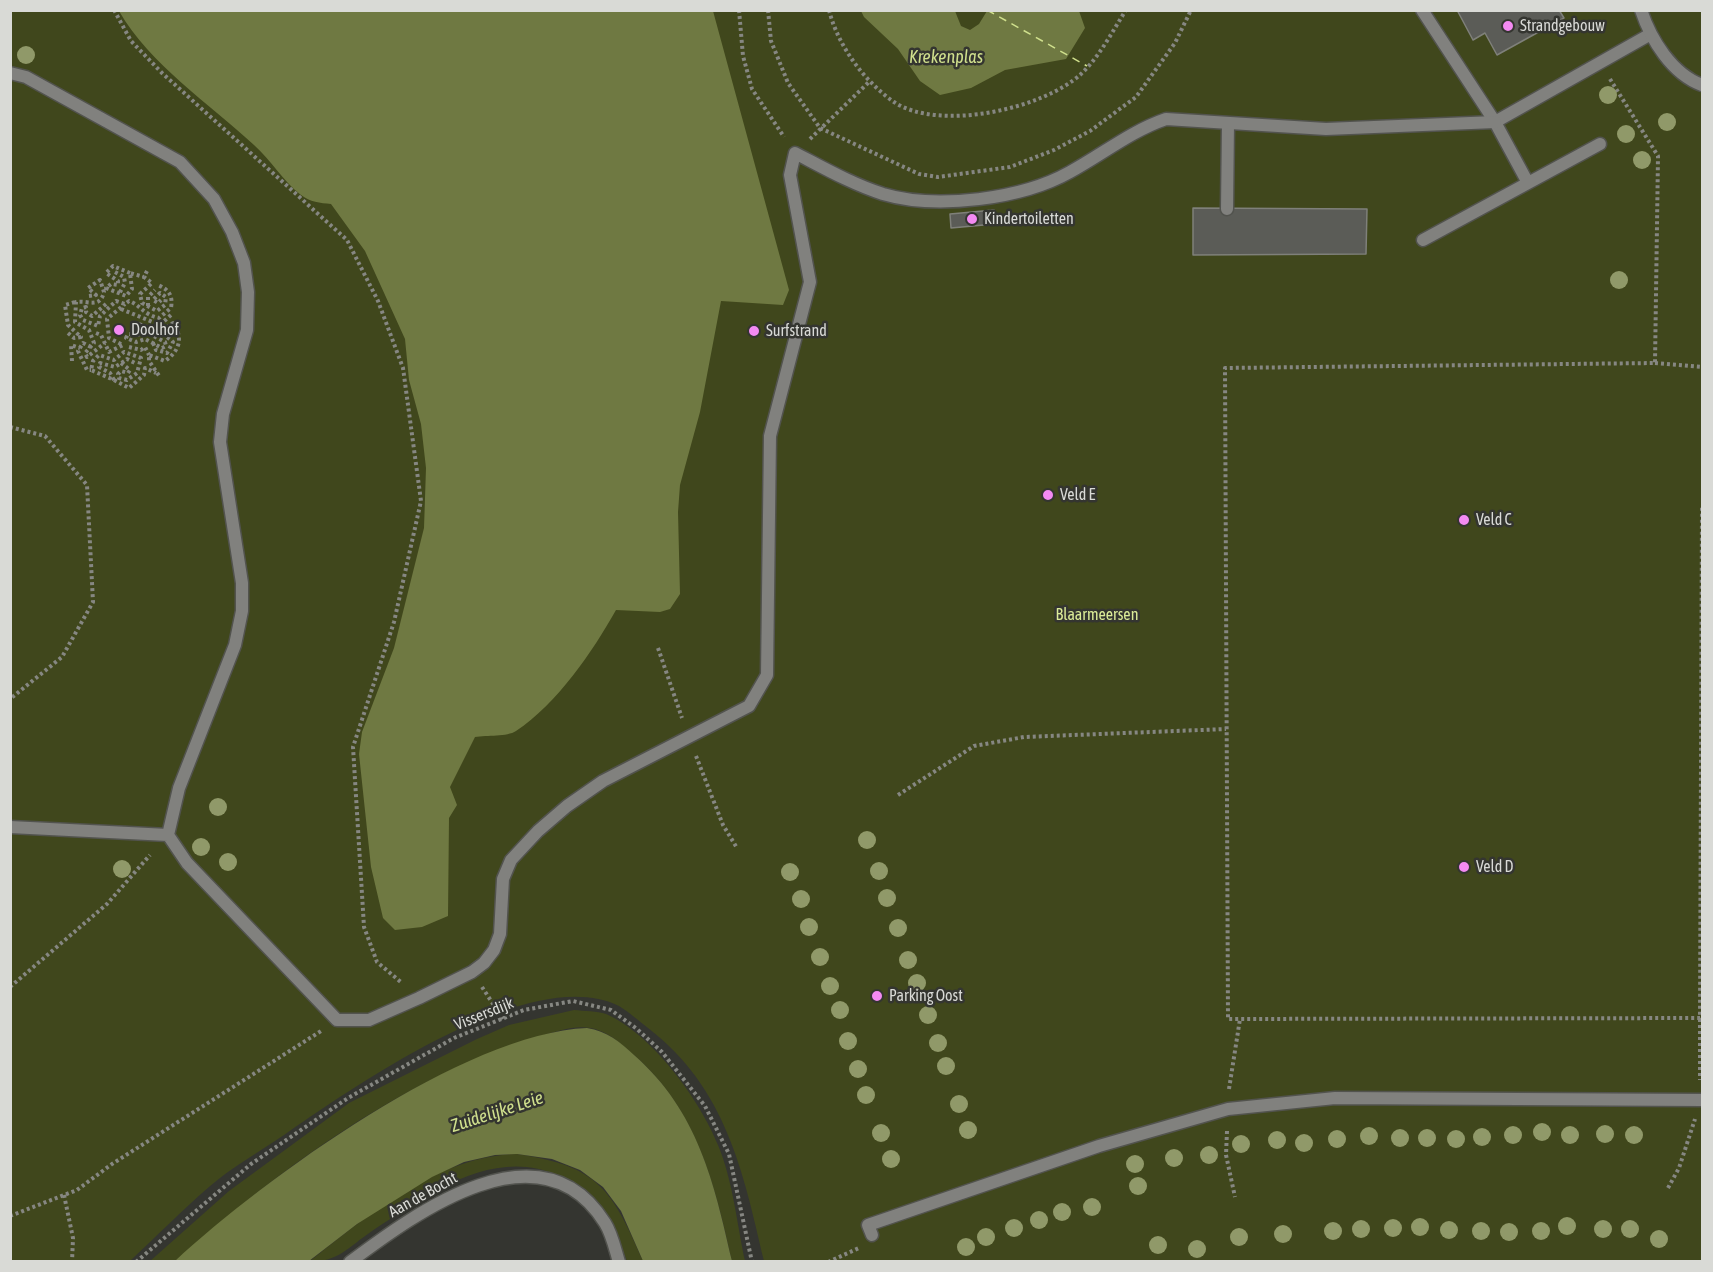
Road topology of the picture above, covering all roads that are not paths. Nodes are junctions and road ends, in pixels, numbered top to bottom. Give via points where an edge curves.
1 (1422, 10) edge
2 (1641, 10) edge
3 (1649, 35) junction
4 (10, 73) edge
5 (1702, 84) edge
6 (1495, 122) junction
7 (1228, 124) junction
8 (1600, 144) dead end
9 (1528, 183) junction
10 (1227, 209) dead end
11 (1423, 240) dead end
12 (10, 827) edge
13 (168, 835) junction
14 (1702, 1100) edge
15 (872, 1235) road end
16 (350, 1262) edge
17 (619, 1262) edge

1 - 6 street
2 - 3 street
3 - 5 street via 1687,79
3 - 6 street
4 - 13 street via 26,77 180,162 214,199 244,263 247,330 223,414 220,442 242,583 242,611 235,645 179,788
6 - 7 street via 1326,129
6 - 9 street
7 - 10 street
7 - 13 street via 1166,119 1142,127 1038,188 978,199 925,201 886,195 795,153 790,176 810,282 770,436 767,675 749,706 603,781 538,831 511,860 503,879 500,934 494,950 472,972 369,1020 337,1020 187,863
8 - 9 street
9 - 11 street
12 - 13 street
14 - 15 street via 1335,1098 1228,1109 1099,1146 868,1225
16 - 17 street, Aan de Bocht via 384,1236 464,1189 508,1176 542,1176 569,1188 592,1205 606,1224

